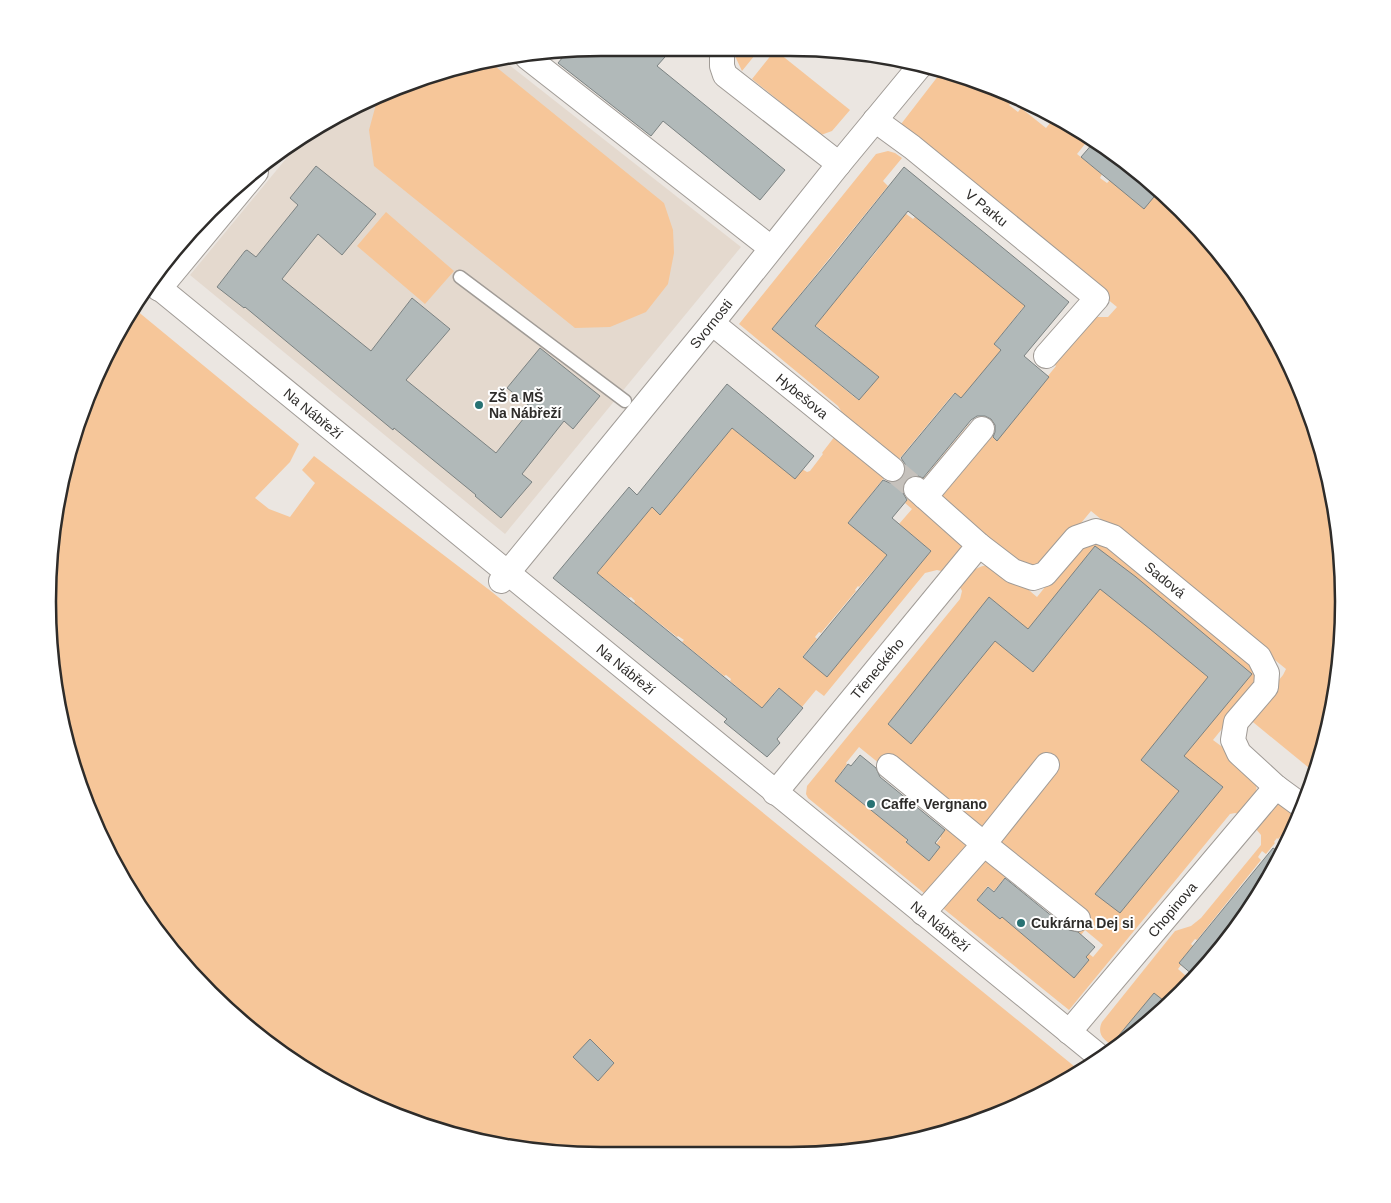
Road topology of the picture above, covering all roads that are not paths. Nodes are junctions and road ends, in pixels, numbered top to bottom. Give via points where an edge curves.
1 (722, 56) edge
2 (532, 61) edge
3 (915, 71) edge
4 (875, 120) junction
5 (838, 164) junction
6 (222, 211) edge
7 (771, 248) junction
8 (168, 272) edge
9 (460, 276) dead end
10 (157, 286) edge
11 (712, 323) junction
12 (1046, 356) dead end
13 (625, 401) dead end
14 (982, 429) dead end
15 (892, 469) tunnel mouth
16 (979, 545) junction
17 (504, 577) junction
18 (1047, 765) dead end
19 (889, 766) dead end
20 (1276, 787) junction
21 (775, 792) junction
22 (1296, 802) edge
23 (984, 844) junction
24 (923, 913) junction
25 (1078, 919) dead end
26 (1070, 1032) junction
27 (1095, 1053) edge

1 - 5 street via 725,75
2 - 7 street
3 - 4 street, Svornosti
4 - 5 street, Svornosti
4 - 12 street, V Parku via 1097,298
5 - 7 street, Svornosti
6 - 8 street
7 - 11 street, Svornosti
9 - 13 lane
10 - 17 street, Na Nábřeží
11 - 15 street, Hybešova
11 - 17 street, Svornosti
14 - 16 street, Sadová via 921,493
16 - 20 street, Sadová via 1014,571 1033,578 1045,574 1076,538 1096,531 1113,537 1142,560 1259,657 1267,673 1266,687 1236,722 1233,740 1239,753
16 - 21 street, Třeneckého
17 - 21 street, Na Nábřeží
18 - 23 street
19 - 23 street
20 - 22 street, Sadová
20 - 26 street, Chopinova
21 - 24 street, Na Nábřeží
23 - 24 street
23 - 25 street
24 - 26 street, Na Nábřeží
26 - 27 street, Na Nábřeží

